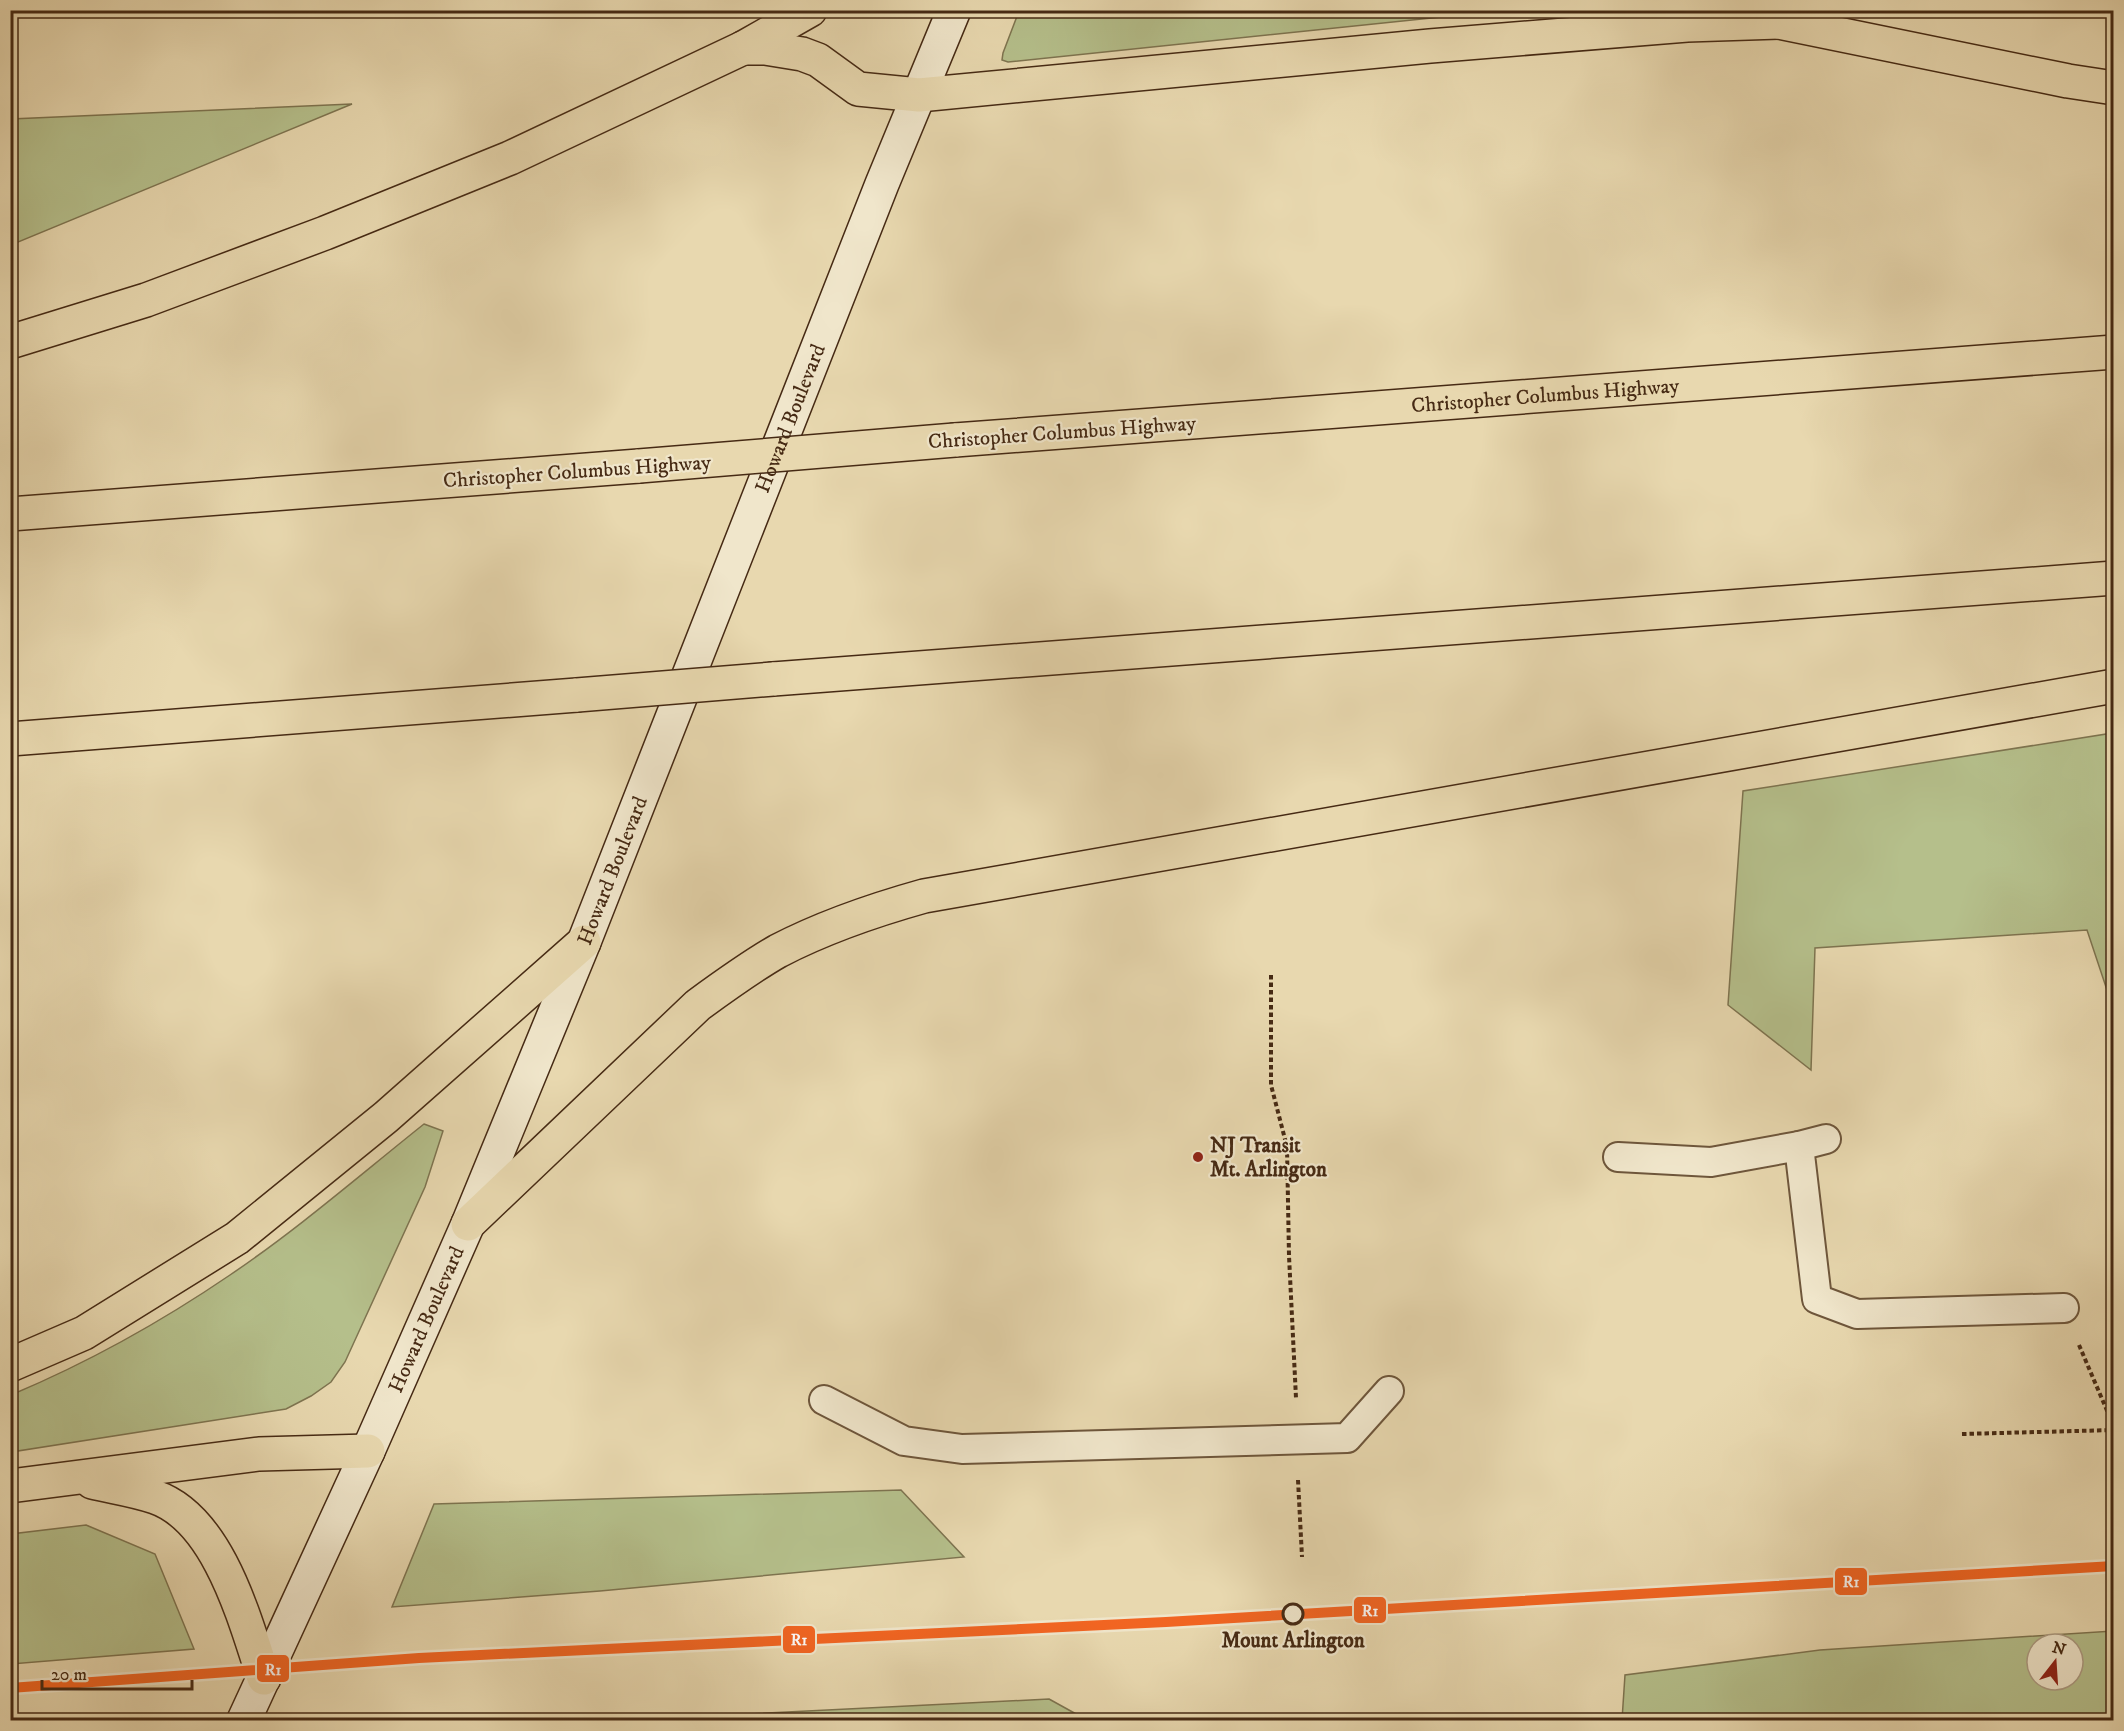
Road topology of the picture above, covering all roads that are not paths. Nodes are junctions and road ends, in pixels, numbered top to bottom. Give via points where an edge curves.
1 (810, 10) edge
2 (954, 10) edge
3 (1749, 10) edge
4 (1779, 22) junction
5 (743, 48) junction
6 (2114, 88) edge
7 (919, 95) junction
8 (10, 342) edge
9 (2114, 352) edge
10 (10, 514) edge
11 (2114, 578) edge
12 (2114, 686) edge
13 (10, 739) edge
14 (584, 942) junction
15 (1826, 1139) dead end
16 (1799, 1146) junction
17 (1618, 1157) dead end
18 (468, 1224) junction
19 (2064, 1308) road end
20 (10, 1365) edge
21 (1389, 1391) dead end
22 (824, 1400) dead end
23 (368, 1451) junction
24 (70, 1477) junction
25 (10, 1486) edge
26 (264, 1678) junction
27 (244, 1720) edge

1 - 5 highway
2 - 7 main road, Howard Boulevard
3 - 4 highway
4 - 6 highway
4 - 7 highway via 1687,25 1430,46
5 - 7 highway via 784,50 818,60 858,89
5 - 8 highway via 510,158 336,228 146,300
7 - 14 main road, Howard Boulevard
9 - 10 highway, Christopher Columbus Highway, bridge
11 - 13 highway, bridge
12 - 18 highway via 924,896 871,912 778,951 698,1005
14 - 18 main road, Howard Boulevard
14 - 20 highway via 386,1117 237,1238 84,1333
15 - 16 lane
16 - 17 lane via 1711,1162
16 - 19 lane via 1817,1299 1857,1314
18 - 23 main road, Howard Boulevard
21 - 22 lane via 1347,1438 962,1449 904,1441
23 - 24 highway via 259,1454
23 - 26 main road, Howard Boulevard
24 - 25 highway
24 - 26 highway via 157,1497 185,1515 221,1561
26 - 27 main road, Howard Boulevard

